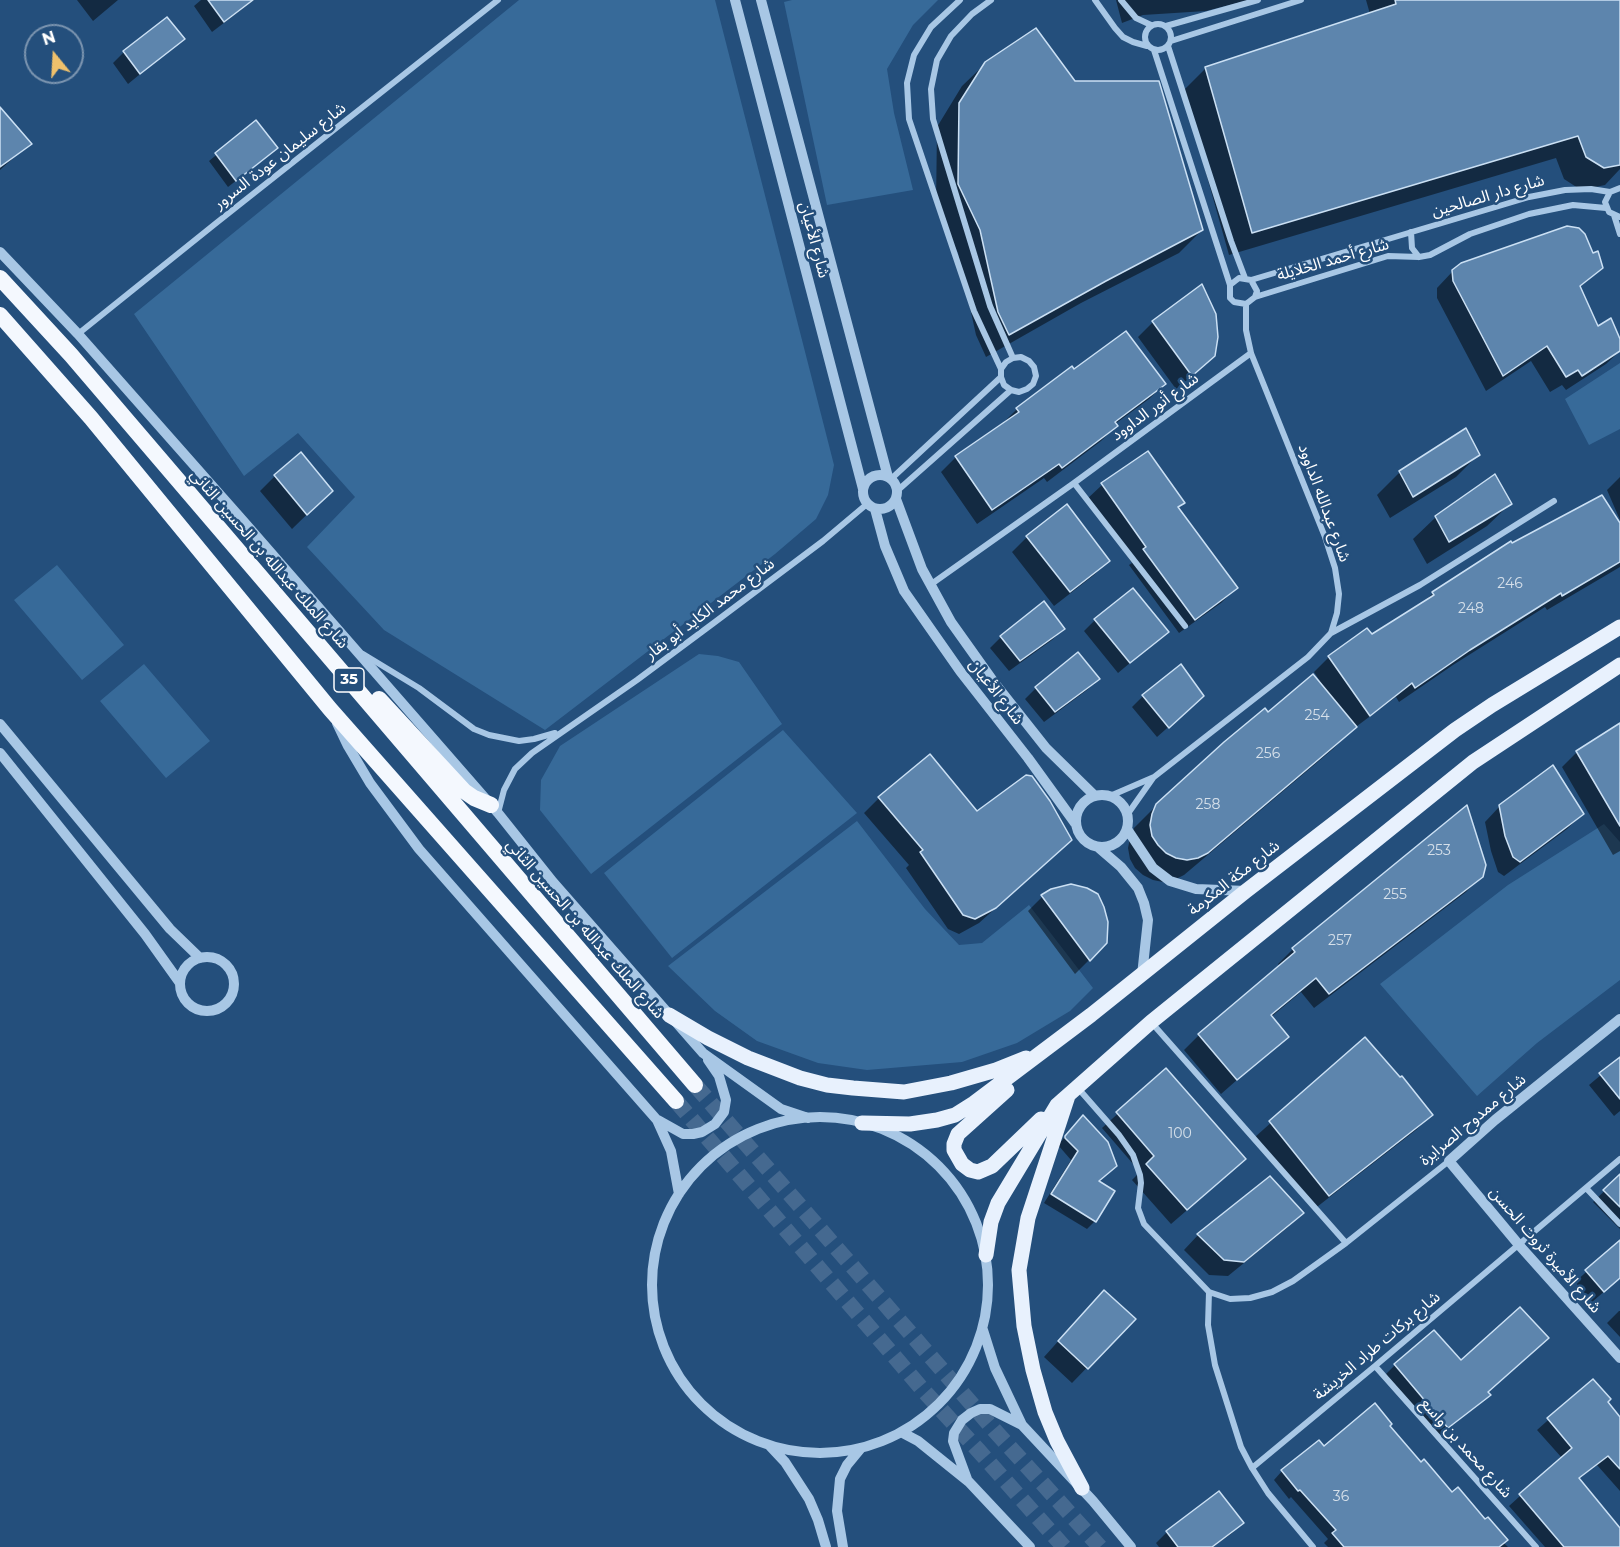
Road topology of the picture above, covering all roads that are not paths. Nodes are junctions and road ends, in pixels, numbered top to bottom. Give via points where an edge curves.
1 (498, 0) edge
2 (735, 0) edge
3 (761, 0) edge
4 (960, 0) edge
5 (991, 0) edge
6 (1095, 0) edge
7 (1121, 0) edge
8 (1258, 0) edge
9 (1301, 0) edge
10 (1151, 25) junction
11 (1166, 26) junction
12 (1169, 44) junction
13 (1147, 46) junction
14 (1154, 50) junction
15 (1620, 188) edge
16 (1610, 192) junction
17 (1606, 207) junction
18 (1617, 216) edge
19 (1410, 232) junction
20 (1620, 234) edge
21 (0, 252) edge
22 (1419, 257) junction
23 (0, 278) edge
24 (1248, 279) junction
25 (1230, 285) junction
26 (1255, 297) junction
27 (1246, 304) junction
28 (1, 317) edge
29 (78, 334) junction
30 (1251, 354) junction
31 (1013, 358) junction
32 (1001, 369) junction
33 (1001, 377) junction
34 (1011, 390) junction
35 (889, 478) junction
36 (1074, 483) junction
37 (863, 489) junction
38 (896, 495) junction
39 (1554, 501) dead end
40 (871, 506) junction
41 (930, 585) junction
42 (1185, 626) dead end
43 (1620, 627) edge
44 (1331, 633) junction
45 (354, 649) junction
46 (1620, 665) edge
47 (346, 676) junction
48 (330, 709) junction
49 (0, 723) edge
50 (564, 729) junction
51 (0, 753) edge
52 (1154, 777) junction
53 (1095, 796) junction
54 (1110, 796) junction
55 (494, 809) junction
56 (1127, 815) junction
57 (1075, 823) junction
58 (1127, 829) junction
59 (1099, 848) junction
60 (1246, 891) junction
61 (200, 958) junction
62 (1142, 975) junction
63 (180, 983) junction
64 (669, 1015) junction
65 (1091, 1016) junction
66 (1620, 1019) edge
67 (1151, 1022) junction
68 (703, 1053) junction
69 (1040, 1053) junction
70 (695, 1085) tunnel mouth
71 (1073, 1090) junction
72 (676, 1101) tunnel mouth
73 (1057, 1105) junction
74 (808, 1118) junction
75 (657, 1120) junction
76 (862, 1123) junction
77 (1620, 1159) edge
78 (1449, 1161) junction
79 (1586, 1188) junction
80 (679, 1194) junction
81 (1620, 1224) edge
82 (1346, 1243) junction
83 (1519, 1245) junction
84 (986, 1255) junction
85 (1209, 1292) junction
86 (986, 1314) junction
87 (1620, 1358) edge
88 (1375, 1366) junction
89 (1022, 1425) junction
90 (901, 1432) junction
91 (770, 1445) junction
92 (861, 1448) junction
93 (1252, 1467) junction
94 (969, 1482) junction
95 (1082, 1488) junction
96 (826, 1547) edge
97 (843, 1547) edge
98 (1030, 1547) edge
99 (1131, 1547) edge
100 (1313, 1547) edge
101 (1536, 1547) edge

1 - 29 street, شارع سليمان عودة السرور
2 - 37 street, شارع الأعيان
3 - 35 street, شارع الأعيان
4 - 32 street via 931,27 914,55 907,83 909,119 974,312
5 - 31 street via 951,36 937,60 932,89 933,119 990,306
6 - 13 street via 1123,37
7 - 10 street via 1137,18
8 - 11 street
9 - 12 street
10 - 11 street
10 - 13 street via 1145,31
11 - 12 street via 1171,32
12 - 14 street
12 - 24 street via 1231,241
13 - 14 street
14 - 25 street
15 - 16 street
16 - 17 street
16 - 19 street, شارع دار الصالحين via 1547,192
17 - 18 street
17 - 22 street, شارع دار الصالحين via 1573,205 1529,214
18 - 20 street
19 - 22 street
19 - 24 street, شارع أحمد الخلايلة
21 - 29 street, شارع الملك عبدالله بن الحسين الثاني
22 - 26 street, شارع أحمد الخلايلة via 1388,256
23 - 47 highway, شارع الملك عبدالله بن الحسين الثاني / 35 via 71,355
24 - 25 street via 1239,278
24 - 26 street via 1257,291
25 - 27 street via 1230,298 1240,305
26 - 27 street
27 - 30 street, شارع عبدالله الداوود
28 - 48 highway, 35 via 91,418
29 - 45 street, شارع الملك عبدالله بن الحسين الثاني
30 - 36 street, شارع أنور الداوود
30 - 44 street, شارع عبدالله الداوود via 1335,568 1339,594
31 - 32 street
31 - 34 street via 1029,361 1036,376 1027,389
32 - 33 street
33 - 34 street
33 - 35 street
34 - 38 street
35 - 37 street via 873,477
35 - 38 street
36 - 41 street, شارع أنور الداوود
36 - 42 street
37 - 40 street
38 - 40 street via 887,508
38 - 41 street, شارع الأعيان
39 - 44 street via 1420,585
40 - 50 street, شارع محمد الكايد أبو بقار via 637,680
40 - 57 street, شارع الأعيان via 904,591
41 - 53 street, شارع الأعيان via 993,681 1046,748
43 - 60 main road, شارع مكة المكرمة via 1455,730
44 - 52 street via 1308,657
45 - 50 street, شارع محمد الكايد أبو بقار via 402,676 468,725 489,735 519,741
45 - 55 street, شارع الملك عبدالله بن الحسين الثاني
46 - 67 main road via 1473,762
47 - 55 highway via 379,699 464,791
47 - 70 highway, شارع الملك عبدالله بن الحسين الثاني / 35
48 - 72 highway, 35
48 - 75 street via 370,783 419,849
49 - 61 street via 170,930
50 - 55 street, شارع محمد الكايد أبو بقار via 515,770
51 - 63 street
52 - 54 street
52 - 56 street
53 - 54 street
53 - 57 street via 1080,806
54 - 56 street via 1124,807
55 - 64 street, شارع الملك عبدالله بن الحسين الثاني
56 - 58 street
57 - 59 street via 1082,840
58 - 59 street via 1116,843
58 - 60 street via 1153,868 1170,881 1196,889
59 - 62 street via 1121,867 1138,888 1144,903 1148,920
60 - 62 main road, شارع مكة المكرمة
61 - 63 street via 186,967
61 - 63 street via 217,958 230,969 234,985 228,1001 214,1010 198,1009 184,999
62 - 65 main road, شارع مكة المكرمة
64 - 68 street, شارع الملك عبدالله بن الحسين الثاني
64 - 69 main road via 748,1058 800,1078 853,1088 904,1092 951,1083
65 - 69 main road, شارع مكة المكرمة
65 - 73 main road via 963,1128 954,1144 957,1157 970,1170 978,1172 992,1166
66 - 78 street, شارع ممدوح الصرايرة
67 - 71 main road
67 - 82 street
68 - 74 street via 781,1109
68 - 75 street via 719,1076 726,1100 724,1112 715,1124 693,1134 683,1134
69 - 76 main road, شارع مكة المكرمة via 955,1115 910,1124
71 - 73 main road
71 - 85 street via 1119,1136 1132,1155 1140,1175 1138,1208 1144,1224
71 - 95 main road via 1028,1218 1019,1270 1024,1326 1045,1412
73 - 84 main road via 999,1203 991,1222
74 - 76 street
74 - 80 street via 766,1127 735,1141 713,1156
75 - 80 street via 671,1151
76 - 84 street via 920,1150 943,1171 963,1196
77 - 79 street, شارع بركات طراد الخريشة
78 - 82 street, شارع ممدوح الصرايرة
78 - 83 street, شارع الأميرة ثروت الحسن
79 - 81 street
79 - 83 street, شارع بركات طراد الخريشة
80 - 91 street via 663,1226 653,1268 659,1335 681,1381 697,1400 737,1431
82 - 85 street, شارع ممدوح الصرايرة via 1272,1292 1230,1299
83 - 87 street, شارع الأميرة ثروت الحسن
83 - 88 street, شارع بركات طراد الخريشة
84 - 86 street
85 - 93 street via 1208,1325 1215,1365 1241,1447
86 - 89 street via 983,1332
86 - 90 street via 980,1338 957,1382 941,1402
88 - 93 street, شارع بركات طراد الخريشة
88 - 101 street, شارع محمد بن واسع
89 - 94 street via 990,1409 980,1409 962,1420 953,1441
89 - 95 street
90 - 92 street
90 - 94 street
91 - 92 street via 821,1453
91 - 96 street via 809,1499
92 - 97 street via 847,1466 839,1488 837,1511
93 - 100 street via 1268,1493
94 - 98 street
95 - 99 street

